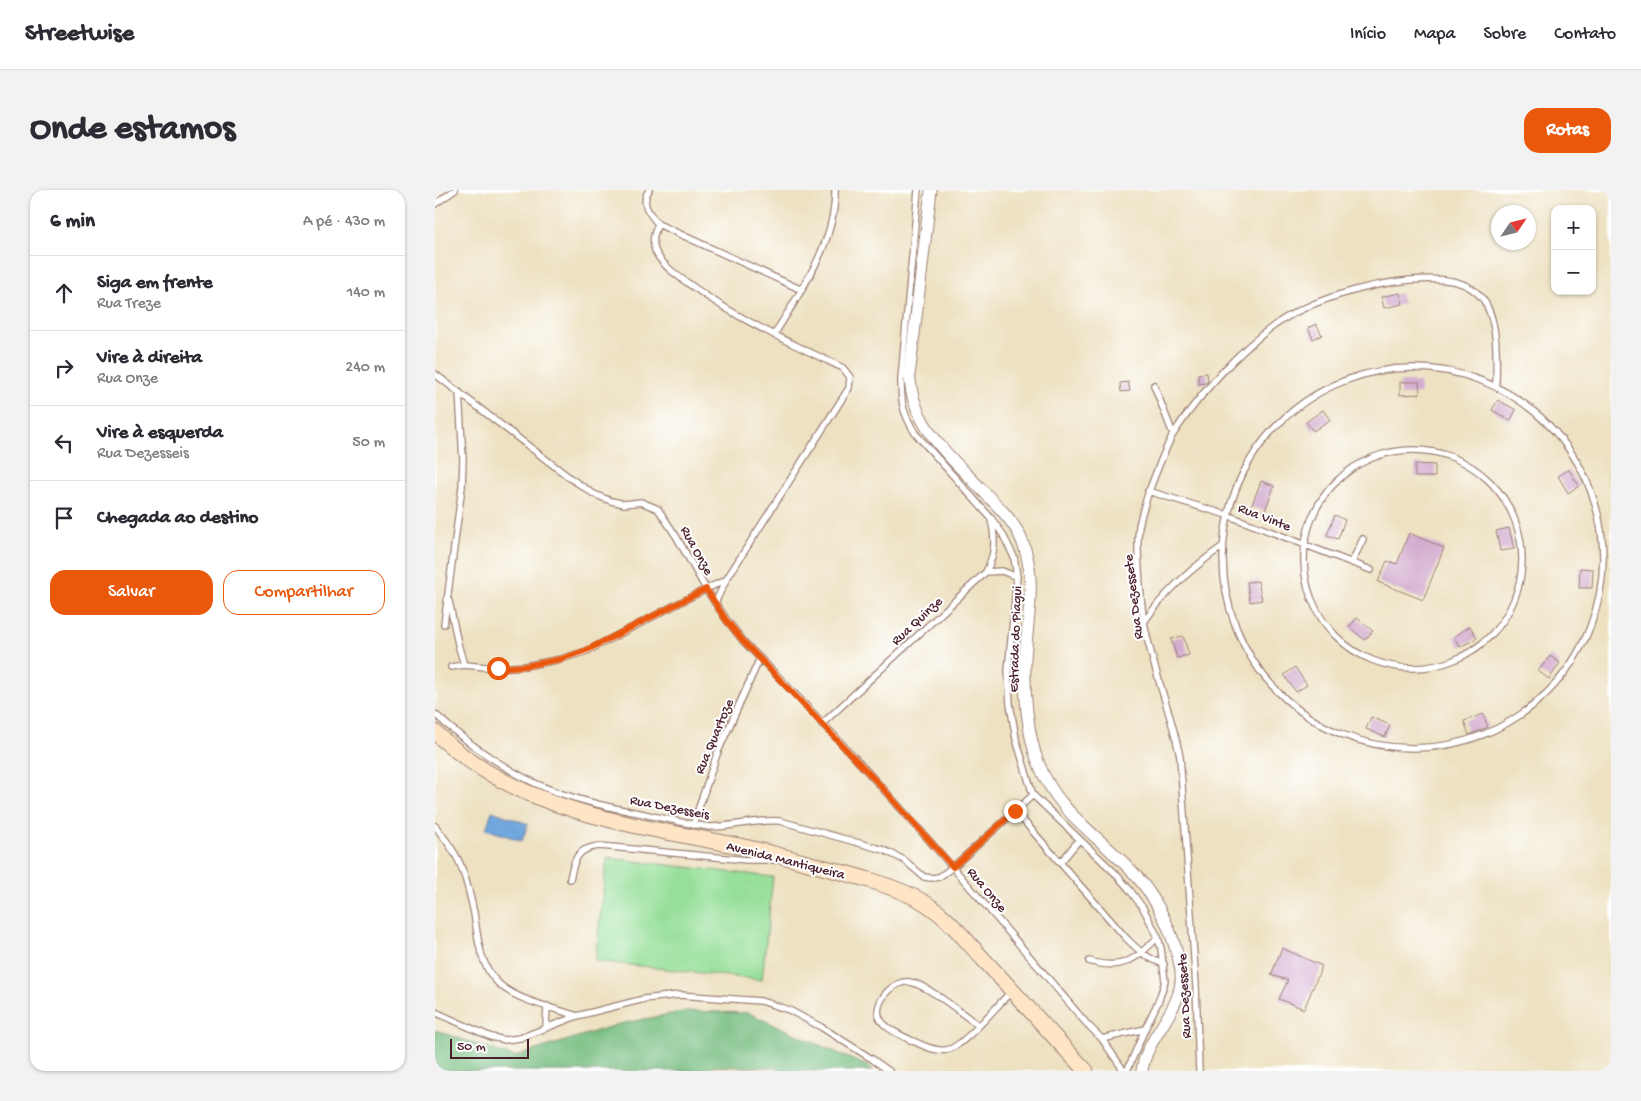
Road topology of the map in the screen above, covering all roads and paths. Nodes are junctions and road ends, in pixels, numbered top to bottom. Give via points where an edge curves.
1 (455, 190) edge
2 (649, 190) edge
3 (835, 190) edge
4 (918, 190) edge
5 (931, 190) edge
6 (435, 204) edge
7 (658, 224) junction
8 (801, 290) junction
9 (774, 336) junction
10 (435, 374) edge
11 (1154, 385) dead end
12 (1496, 387) junction
13 (459, 392) junction
14 (1173, 434) junction
15 (1148, 491) junction
16 (1227, 515) junction
17 (991, 518) junction
18 (1363, 539) dead end
19 (1304, 545) junction
20 (1223, 546) junction
21 (1352, 562) junction
22 (1371, 570) dead end
23 (986, 572) junction
24 (1017, 576) junction
25 (727, 580) junction
26 (706, 589) junction
27 (449, 597) junction
28 (715, 603) junction
29 (1144, 622) junction
30 (444, 624) dead end
31 (760, 658) junction
32 (464, 665) junction
33 (451, 667) dead end
34 (435, 714) edge
35 (822, 724) junction
36 (435, 732) edge
37 (1033, 795) junction
38 (1015, 811) junction
39 (693, 825) junction
40 (435, 826) edge
41 (1079, 840) junction
42 (790, 858) junction
43 (1060, 863) junction
44 (953, 867) junction
45 (570, 879) dead end
46 (1158, 937) junction
47 (1142, 953) junction
48 (1089, 961) dead end
49 (1164, 964) junction
50 (1012, 990) junction
51 (547, 1006) junction
52 (435, 1012) edge
53 (577, 1016) junction
54 (978, 1025) junction
55 (546, 1028) junction
56 (1145, 1029) junction
57 (1102, 1039) junction
58 (889, 1071) edge
59 (1086, 1071) edge
60 (1126, 1071) edge
61 (1142, 1071) edge
62 (1199, 1071) edge

1 - 6 lane
2 - 7 lane via 645,206
3 - 8 lane via 824,245
4 - 17 lane via 901,402 915,432
5 - 61 street, Estrada do Piagui via 909,376 913,400 932,435 1005,513 1027,553 1031,576 1026,695 1037,760 1047,783 1070,814 1139,879 1164,918 1172,941 1180,965 1179,997 1149,1048
7 - 8 lane
7 - 9 lane via 653,242 655,251 669,268 714,301
8 - 9 lane
9 - 25 lane via 843,368 851,382
10 - 13 lane, Rua Onze
11 - 14 lane
12 - 14 lane, Rua Dezessete via 1491,319 1486,304 1477,294 1451,280 1430,278 1393,282 1355,290 1311,305 1275,324 1235,360
12 - 16 lane via 1464,374 1431,368 1396,368 1363,373 1330,385 1275,425 1237,482
12 - 20 lane via 1523,403 1568,448 1584,475 1595,505 1603,567 1599,599 1590,629 1576,657 1535,705 1509,723 1458,743 1419,748 1388,747 1357,740 1314,720 1277,690 1257,666 1241,638 1223,578
13 - 26 lane, Rua Onze via 594,494 625,504 641,502 658,509
13 - 27 lane via 462,487
14 - 15 lane, Rua Dezessete
15 - 16 lane, Rua Vinte
15 - 29 lane, Rua Dezessete via 1138,545
16 - 19 lane, Rua Vinte
16 - 20 lane
17 - 23 lane, Rua Quinze via 995,543
17 - 24 lane via 1009,545
18 - 21 lane
19 - 19 lane via 1311,517 1326,493 1346,472 1370,458 1389,453 1426,451 1454,458 1479,472 1499,492 1513,517 1521,545 1521,574 1514,601 1505,618 1480,646 1446,663 1427,668 1399,668 1371,660 1347,646 1326,626 1312,601 1304,573
19 - 21 lane, Rua Vinte
20 - 29 lane via 1171,590
21 - 22 lane, Rua Vinte
23 - 24 lane via 1002,571
23 - 35 lane, Rua Quinze
24 - 37 lane via 1008,671 1010,704 1016,739
25 - 26 lane
25 - 28 lane
26 - 28 lane, Rua Onze
26 - 32 lane via 587,650 561,659 498,668
27 - 30 lane
27 - 32 lane
28 - 31 lane, Rua Onze
29 - 62 lane, Rua Dezessete via 1180,757
31 - 35 lane, Rua Onze
31 - 39 lane, Rua Quartoze via 717,754
32 - 33 lane
34 - 39 lane, Rua Dezesseis via 472,744 546,788 599,805
35 - 44 lane, Rua Onze
36 - 42 street, Avenida Mantiqueira via 479,767 545,801 642,828
37 - 38 lane, Rua Dezesseis
37 - 41 lane
38 - 43 lane
38 - 44 lane, Rua Dezesseis
39 - 44 lane, Rua Dezesseis via 723,827 780,821 884,850 904,860 924,877 939,877
40 - 51 lane via 463,870 476,936 489,972 507,989
41 - 43 lane
41 - 46 lane via 1129,889
42 - 45 lane via 747,860 588,847 578,853
42 - 50 street, Avenida Mantiqueira via 853,875 916,898 947,920
43 - 47 lane
44 - 57 lane, Rua Onze
46 - 47 lane
46 - 49 lane
47 - 48 lane via 1116,965
47 - 49 lane
49 - 56 lane via 1165,981
50 - 54 lane
50 - 59 street, Avenida Mantiqueira
51 - 53 lane
51 - 55 lane
52 - 55 lane via 505,1040
53 - 55 lane
53 - 58 lane via 644,999 679,995 761,1001 821,1026
54 - 54 lane via 956,1046 936,1050 886,1027 877,1012 887,991 902,982 910,982 922,986
56 - 57 lane
56 - 60 lane
57 - 60 lane, Rua Onze

